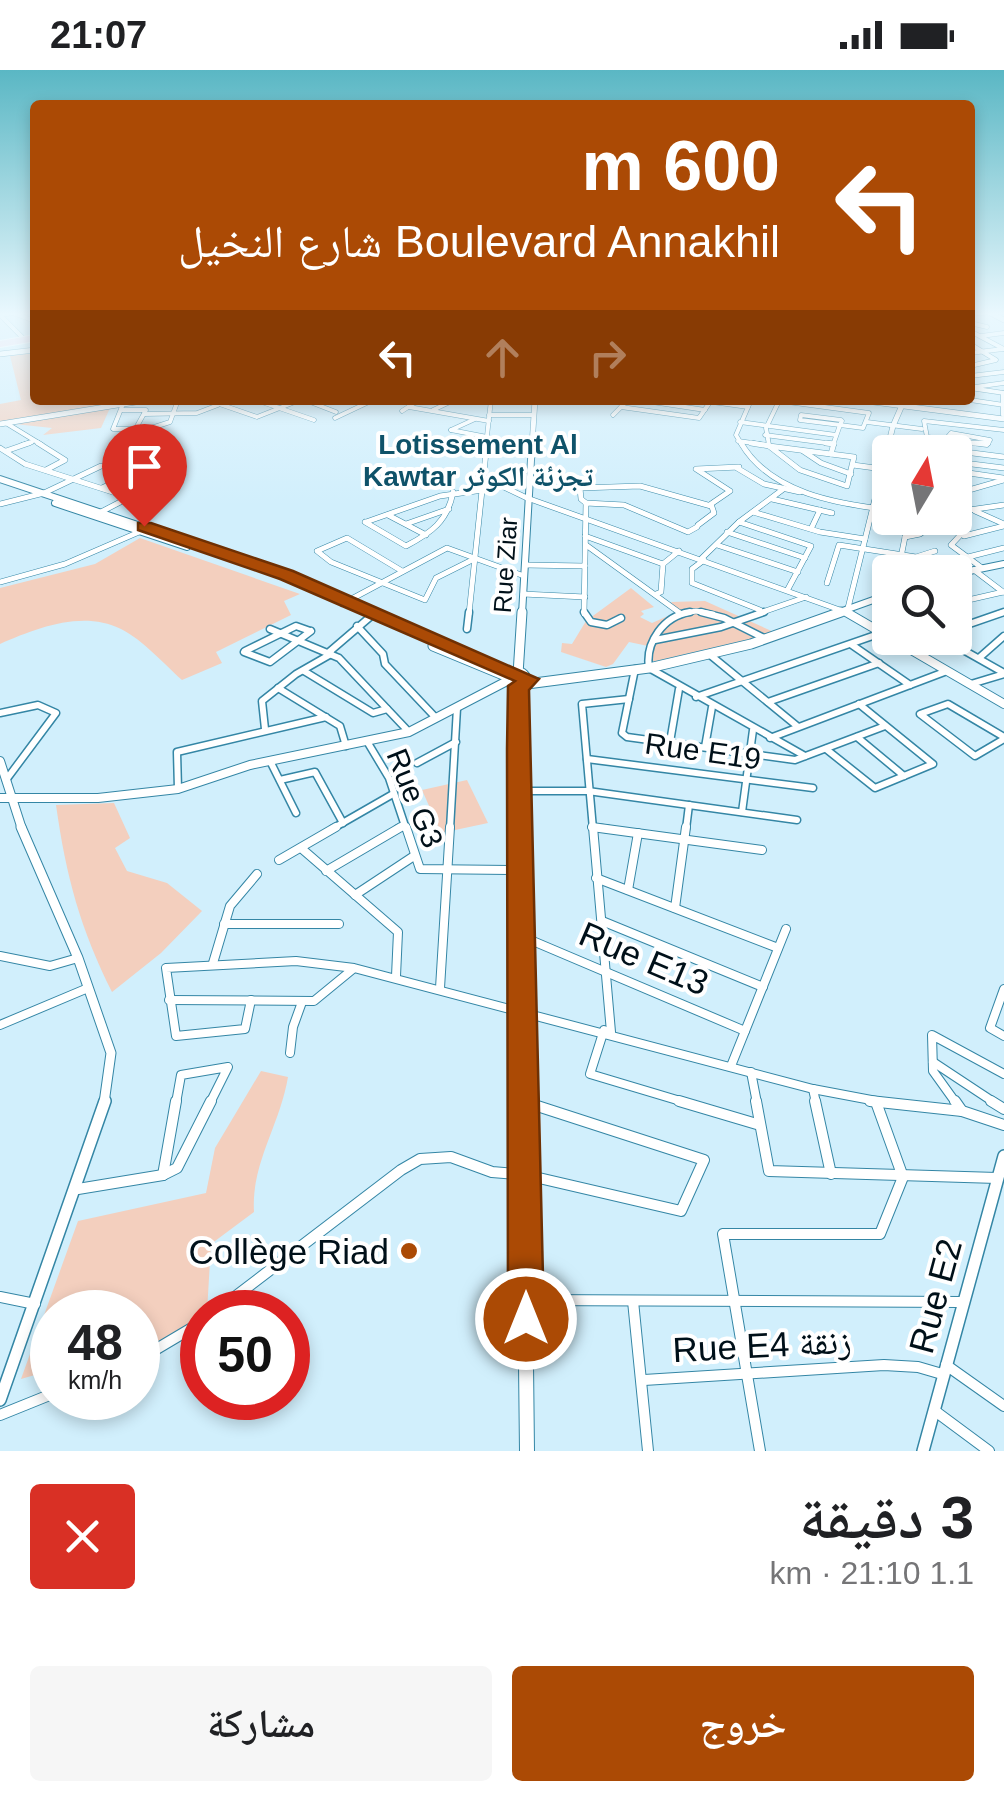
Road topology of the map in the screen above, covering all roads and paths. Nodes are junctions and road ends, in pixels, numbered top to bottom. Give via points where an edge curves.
1 (975, 377) edge
2 (1004, 383) edge
3 (991, 385) junction
4 (975, 387) edge
5 (975, 389) edge
6 (1003, 393) edge
7 (975, 401) edge
8 (130, 405) edge
9 (177, 405) edge
10 (220, 405) joint
11 (246, 405) edge
12 (271, 405) edge
13 (289, 405) edge
14 (315, 405) edge
15 (360, 405) edge
16 (412, 405) edge
17 (444, 405) edge
18 (490, 405) edge
19 (535, 405) edge
20 (672, 405) edge
21 (708, 405) edge
22 (749, 405) edge
23 (774, 405) edge
24 (806, 405) edge
25 (902, 405) edge
26 (919, 405) edge
27 (1004, 405) edge
28 (123, 407) junction
29 (409, 407) junction
30 (621, 407) joint
31 (280, 408) junction
32 (235, 410) junction
33 (705, 410) junction
34 (402, 411) dead end
35 (432, 411) junction
36 (144, 414) junction
37 (176, 414) junction
38 (534, 415) junction
39 (613, 416) dead end
40 (1004, 416) edge
41 (489, 418) junction
42 (476, 419) junction
43 (314, 420) dead end
44 (740, 422) junction
45 (868, 422) junction
46 (3, 424) edge
47 (766, 425) junction
48 (840, 426) junction
49 (894, 426) junction
50 (135, 429) junction
51 (922, 430) junction
52 (1004, 430) edge
53 (765, 435) junction
54 (836, 435) junction
55 (892, 435) edge
56 (922, 435) edge
57 (487, 437) junction
58 (972, 437) edge
59 (738, 441) junction
60 (33, 442) junction
61 (972, 442) edge
62 (834, 444) junction
63 (768, 446) junction
64 (2, 450) edge
65 (802, 450) junction
66 (972, 453) edge
67 (831, 454) junction
68 (1004, 458) edge
69 (853, 464) junction
70 (972, 464) edge
71 (101, 466) dead end
72 (760, 467) junction
73 (872, 467) edge
74 (738, 468) junction
75 (1004, 468) edge
76 (45, 471) junction
77 (850, 474) junction
78 (972, 474) edge
79 (122, 478) dead end
80 (485, 478) junction
81 (1004, 479) edge
82 (74, 480) junction
83 (0, 482) edge
84 (102, 488) junction
85 (972, 489) edge
86 (484, 490) junction
87 (782, 490) junction
88 (453, 492) junction
89 (811, 493) junction
90 (44, 494) junction
91 (34, 496) junction
92 (440, 496) junction
93 (129, 497) junction
94 (530, 499) junction
95 (771, 499) junction
96 (146, 503) dead end
97 (586, 503) junction
98 (0, 504) edge
99 (451, 505) junction
100 (1004, 505) edge
101 (711, 506) junction
102 (872, 508) edge
103 (820, 510) junction
104 (974, 510) joint
105 (872, 511) edge
106 (753, 512) junction
107 (832, 513) dead end
108 (97, 514) junction
109 (387, 514) junction
110 (584, 518) junction
111 (739, 522) junction
112 (406, 524) junction
113 (1004, 525) edge
114 (811, 529) junction
115 (144, 530) junction
116 (727, 532) junction
117 (906, 535) edge
118 (426, 536) junction
119 (585, 536) junction
120 (964, 536) joint
121 (864, 539) junction
122 (585, 544) junction
123 (717, 545) junction
124 (862, 548) junction
125 (1004, 548) edge
126 (936, 551) dead end
127 (679, 552) junction
128 (901, 555) joint
129 (923, 555) edge
130 (965, 555) edge
131 (972, 556) edge
132 (474, 557) junction
133 (805, 558) junction
134 (703, 559) junction
135 (972, 562) edge
136 (525, 564) junction
137 (662, 564) junction
138 (1004, 564) edge
139 (584, 566) junction
140 (978, 569) junction
141 (972, 570) edge
142 (402, 571) junction
143 (798, 572) junction
144 (524, 576) junction
145 (0, 582) edge
146 (381, 583) junction
147 (826, 583) dead end
148 (788, 590) junction
149 (1004, 592) edge
150 (523, 594) junction
151 (656, 594) junction
152 (807, 597) junction
153 (585, 598) junction
154 (972, 599) edge
155 (872, 601) edge
156 (345, 602) junction
157 (762, 610) junction
158 (846, 612) junction
159 (1004, 612) edge
160 (680, 613) junction
161 (370, 616) junction
162 (620, 618) dead end
163 (734, 623) junction
164 (972, 623) edge
165 (872, 625) edge
166 (357, 626) junction
167 (270, 629) dead end
168 (468, 629) dead end
169 (279, 634) junction
170 (1004, 636) edge
171 (872, 637) edge
172 (766, 640) junction
173 (653, 641) junction
174 (297, 642) junction
175 (851, 644) junction
176 (330, 653) junction
177 (709, 654) junction
178 (972, 654) edge
179 (924, 655) edge
180 (979, 658) junction
181 (879, 663) junction
182 (649, 668) junction
183 (302, 670) junction
184 (635, 670) junction
185 (948, 670) junction
186 (1004, 673) edge
187 (517, 679) junction
188 (742, 682) junction
189 (971, 684) junction
190 (910, 685) junction
191 (278, 688) junction
192 (680, 688) junction
193 (695, 697) junction
194 (629, 699) junction
195 (768, 702) junction
196 (858, 704) junction
197 (1004, 704) edge
198 (712, 707) junction
199 (456, 708) junction
200 (387, 709) junction
201 (0, 713) edge
202 (326, 717) junction
203 (436, 718) junction
204 (797, 726) junction
205 (884, 726) junction
206 (265, 729) junction
207 (754, 730) junction
208 (408, 732) junction
209 (769, 738) junction
210 (858, 738) junction
211 (1004, 738) edge
212 (368, 742) junction
213 (457, 742) junction
214 (670, 742) junction
215 (346, 747) junction
216 (705, 747) junction
217 (826, 749) junction
218 (748, 754) junction
219 (805, 756) junction
220 (587, 758) junction
221 (0, 761) edge
222 (270, 761) junction
223 (417, 762) dead end
224 (904, 776) junction
225 (745, 779) junction
226 (280, 780) junction
227 (6, 781) junction
228 (813, 788) dead end
229 (178, 789) junction
230 (519, 791) junction
231 (588, 792) junction
232 (393, 794) junction
233 (6, 797) edge
234 (688, 805) junction
235 (742, 812) junction
236 (296, 814) dead end
237 (797, 820) dead end
238 (343, 823) junction
239 (404, 825) junction
240 (592, 827) junction
241 (638, 833) junction
242 (684, 840) junction
243 (300, 848) junction
244 (762, 850) dead end
245 (414, 856) junction
246 (278, 860) dead end
247 (520, 870) junction
248 (326, 871) junction
249 (444, 871) junction
250 (257, 874) dead end
251 (596, 878) junction
252 (628, 890) junction
253 (355, 895) junction
254 (675, 908) junction
255 (602, 921) junction
256 (224, 924) junction
257 (339, 924) dead end
258 (786, 929) dead end
259 (521, 936) junction
260 (778, 948) junction
261 (0, 956) edge
262 (78, 958) junction
263 (213, 963) junction
264 (354, 968) junction
265 (606, 970) junction
266 (396, 976) junction
267 (88, 988) junction
268 (440, 988) junction
269 (763, 988) junction
270 (1004, 988) edge
271 (170, 1000) junction
272 (252, 1000) junction
273 (302, 1002) junction
274 (522, 1010) junction
275 (0, 1025) edge
276 (607, 1031) junction
277 (745, 1031) junction
278 (1004, 1036) edge
279 (290, 1053) dead end
280 (932, 1061) junction
281 (731, 1066) junction
282 (751, 1072) junction
283 (1004, 1074) edge
284 (813, 1088) junction
285 (524, 1101) junction
286 (876, 1102) junction
287 (1004, 1109) edge
288 (962, 1111) junction
289 (760, 1125) junction
290 (1004, 1125) edge
291 (1004, 1156) edge
292 (163, 1174) junction
293 (832, 1174) junction
294 (526, 1176) junction
295 (903, 1176) junction
296 (997, 1178) junction
297 (78, 1189) junction
298 (41, 1290) edge
299 (245, 1290) edge
300 (0, 1297) edge
301 (526, 1300) junction
302 (735, 1301) junction
303 (633, 1302) junction
304 (961, 1302) junction
305 (30, 1303) edge
306 (30, 1320) edge
307 (944, 1369) junction
308 (748, 1374) junction
309 (644, 1380) junction
310 (0, 1400) edge
311 (30, 1403) edge
312 (1004, 1406) edge
313 (934, 1410) junction
314 (0, 1415) edge
315 (527, 1451) edge
316 (648, 1451) edge
317 (760, 1451) edge
318 (923, 1451) edge
319 (989, 1451) edge

1 - 3 street
2 - 3 street
3 - 4 street
5 - 6 street
6 - 27 street
7 - 27 street
8 - 28 street
9 - 37 street
10 - 32 street
10 - 37 street
11 - 32 street
12 - 31 street
13 - 31 street
14 - 15 street via 336,415
16 - 29 street
17 - 35 street
18 - 41 street
19 - 38 main road, Rue Ziar
20 - 33 street
21 - 33 street
22 - 44 street
23 - 47 street
24 - 45 street via 867,413
25 - 49 street
26 - 40 main road
27 - 40 street
28 - 36 street
28 - 46 street
28 - 50 street via 113,429
29 - 34 street
29 - 35 street
30 - 33 street via 696,418
30 - 39 street
31 - 32 street via 257,417
31 - 43 street
35 - 42 street
36 - 37 street
36 - 50 street
37 - 50 street via 157,428
38 - 41 street
38 - 94 main road, Rue Ziar
41 - 42 street
41 - 57 street
42 - 57 street via 450,431
44 - 47 street
44 - 59 street
45 - 48 street via 863,428
45 - 49 street
46 - 60 street
47 - 53 street
47 - 54 street
48 - 48 street via 838,419 798,418
48 - 54 street
49 - 51 street
49 - 55 street
51 - 52 street via 926,421
51 - 56 street
53 - 62 street
53 - 63 street
54 - 62 street
57 - 80 street
58 - 61 street via 990,440
59 - 63 street
59 - 72 street
60 - 64 street
60 - 76 street via 65,460
62 - 67 street
63 - 65 street
63 - 77 street via 828,482 846,487
64 - 76 street
65 - 67 street
65 - 77 street
66 - 68 street
67 - 69 street via 852,457
69 - 73 street
69 - 77 street
70 - 75 street
71 - 82 street
72 - 74 street
72 - 89 street
74 - 87 street
74 - 101 street via 696,469 730,491
76 - 82 street
78 - 81 street
79 - 84 street
80 - 86 street
80 - 94 street
81 - 85 street
82 - 84 street
82 - 90 street
83 - 90 main road
83 - 91 main road
84 - 93 street
86 - 88 street
86 - 132 street
87 - 89 street
87 - 95 street
88 - 92 street
88 - 99 street
89 - 102 street
90 - 91 street
90 - 108 main road
91 - 98 street
91 - 108 main road
92 - 99 street
92 - 109 street
93 - 96 street
93 - 108 street
94 - 110 street
94 - 136 main road, Rue Ziar
95 - 103 street
95 - 106 street
97 - 101 street via 631,509 688,532 714,513
97 - 101 street via 580,488 634,486
97 - 110 street
99 - 112 street
99 - 118 street via 440,527
100 - 104 street
103 - 107 street
103 - 114 street
104 - 113 street
105 - 121 street
106 - 111 street
106 - 114 street
108 - 115 main road
109 - 112 street
109 - 118 street via 364,522 404,546
110 - 119 street
110 - 127 street
111 - 116 street
111 - 133 street via 807,543
112 - 118 street
113 - 120 street
114 - 121 street
115 - 145 street via 65,564
115 - 156 main road
116 - 123 street
116 - 133 street
117 - 128 street
119 - 122 street
119 - 137 street
120 - 130 street via 951,544
121 - 124 street
122 - 139 street
122 - 151 street
123 - 134 street
123 - 143 street
124 - 128 street
124 - 147 street via 839,545
124 - 158 street
125 - 131 street
126 - 129 street
127 - 134 street
127 - 137 street
132 - 142 street via 447,548
132 - 144 street
132 - 146 street via 436,578 426,600
132 - 168 street
133 - 143 street
134 - 148 street
134 - 157 street via 692,569 692,583
135 - 140 street
136 - 139 street
136 - 144 main road, Rue Ziar
137 - 151 street
138 - 140 main road
139 - 153 street
140 - 141 main road
140 - 149 street
142 - 146 street
142 - 146 street via 346,537 317,551
143 - 148 street
144 - 150 main road, Rue Ziar
146 - 156 street
148 - 152 street
149 - 154 street
150 - 153 street
150 - 187 main road, Rue Ziar
151 - 160 street
152 - 157 street
152 - 158 street
153 - 162 street via 584,615 592,622 607,625
155 - 158 main road
156 - 161 main road
156 - 187 main road
157 - 163 street
158 - 165 street
158 - 172 main road
159 - 164 street
160 - 163 street via 710,612
160 - 173 street
161 - 166 street
161 - 187 main road
163 - 172 street
163 - 173 street
166 - 176 street
166 - 203 street
167 - 169 street
169 - 174 street
169 - 174 street via 296,626 310,631
169 - 174 street via 244,652 270,662
170 - 180 street
171 - 175 street
172 - 177 main road
173 - 182 street
174 - 176 street
175 - 181 street
175 - 188 street
176 - 183 street
176 - 200 street
177 - 182 main road
177 - 188 street
178 - 180 street
179 - 185 street
180 - 186 street
181 - 190 street
181 - 195 street
182 - 184 main road
182 - 192 street
183 - 191 street
183 - 200 street via 373,713
184 - 187 main road
184 - 194 street
185 - 189 street
185 - 190 street
186 - 189 street
187 - 199 street
187 - 230 main road, Rue Ziar
188 - 193 street
188 - 195 street
189 - 197 street
190 - 196 street
191 - 202 street
191 - 206 street via 260,702
192 - 193 street
192 - 214 street
193 - 198 street
194 - 214 street via 624,735
194 - 220 street via 584,702
195 - 204 street
196 - 204 street
196 - 205 street
198 - 207 street
198 - 216 street
199 - 203 street
199 - 213 street
200 - 208 street
201 - 227 street via 38,705 56,713
202 - 206 street
202 - 215 street via 341,728
203 - 208 street
204 - 209 street
205 - 210 street
205 - 224 street via 934,761
206 - 229 street via 178,752
207 - 209 street
207 - 218 street
208 - 212 street
209 - 219 street
210 - 217 street
210 - 224 street
211 - 211 street via 948,704 920,714 975,756
212 - 215 street
212 - 232 street, Rue G3
213 - 223 street
213 - 249 street
214 - 216 street
215 - 222 street
216 - 218 street
217 - 219 street
217 - 224 street via 872,787
218 - 219 street
218 - 225 street
220 - 225 street, Rue E19
220 - 231 street
221 - 227 street
222 - 226 street
222 - 229 street
225 - 228 street, Rue E19
225 - 235 street
226 - 236 street
226 - 238 street via 315,772
227 - 233 street
229 - 233 street via 98,798
230 - 231 street
230 - 247 main road, Rue Ziar
231 - 234 street
231 - 240 street
232 - 238 street
232 - 239 street, Rue G3
233 - 262 street
234 - 235 street
234 - 242 street
235 - 237 street
238 - 243 street
239 - 245 street, Rue G3
239 - 248 street
240 - 241 street
240 - 251 street
241 - 242 street
241 - 252 street
242 - 244 street
242 - 254 street
243 - 246 street
243 - 248 street
245 - 249 street, Rue G3 via 422,870
245 - 253 street
247 - 249 street
247 - 259 main road, Rue Ziar
248 - 253 street
249 - 268 street
250 - 256 street via 235,897
251 - 252 street
251 - 255 street
252 - 254 street
253 - 266 street via 398,932
254 - 260 street
255 - 265 street
255 - 269 street
256 - 257 street
256 - 263 street
258 - 260 street
259 - 265 street, Rue E13
259 - 274 main road, Rue Ziar
260 - 269 street
261 - 262 street via 50,966
262 - 267 street
263 - 264 street
263 - 271 street via 167,967
264 - 266 street
264 - 273 street via 319,1000
265 - 276 street
265 - 277 street, Rue E13
266 - 268 street
267 - 275 street
267 - 297 street via 107,1034 110,1077
268 - 274 street
269 - 277 street
270 - 278 street via 990,1027
271 - 272 street
271 - 272 street via 177,1036 244,1029
272 - 273 street
273 - 279 street
274 - 276 street
274 - 285 main road, Rue Ziar
276 - 281 street
276 - 289 street via 590,1074
277 - 281 street
280 - 283 street via 934,1034
280 - 287 street
280 - 288 street
281 - 282 street
282 - 284 street
282 - 289 street
284 - 286 street
284 - 293 street
285 - 294 main road, Rue Ziar
285 - 294 street via 704,1161 680,1212
286 - 288 street
286 - 295 street
288 - 290 street
289 - 293 street via 768,1170
291 - 296 street, Rue E2
292 - 292 street via 181,1075 228,1067 179,1166
292 - 297 street
293 - 295 street
294 - 299 street via 505,1176 445,1155 418,1158
294 - 301 main road, Rue Ziar
295 - 296 street
295 - 302 street via 879,1234 724,1232
296 - 304 street, Rue E2
297 - 298 street
300 - 305 street
301 - 303 street
301 - 315 main road, Rue Ziar
302 - 303 street
302 - 304 street
302 - 308 street
303 - 309 street
304 - 307 street, Rue E2
306 - 310 street
307 - 308 street, Rue E4 زنقة via 903,1365
307 - 312 street
307 - 313 street, Rue E2
308 - 309 street, Rue E4 زنقة
308 - 317 street
309 - 316 street
311 - 314 street
313 - 318 street, Rue E2
313 - 319 street

